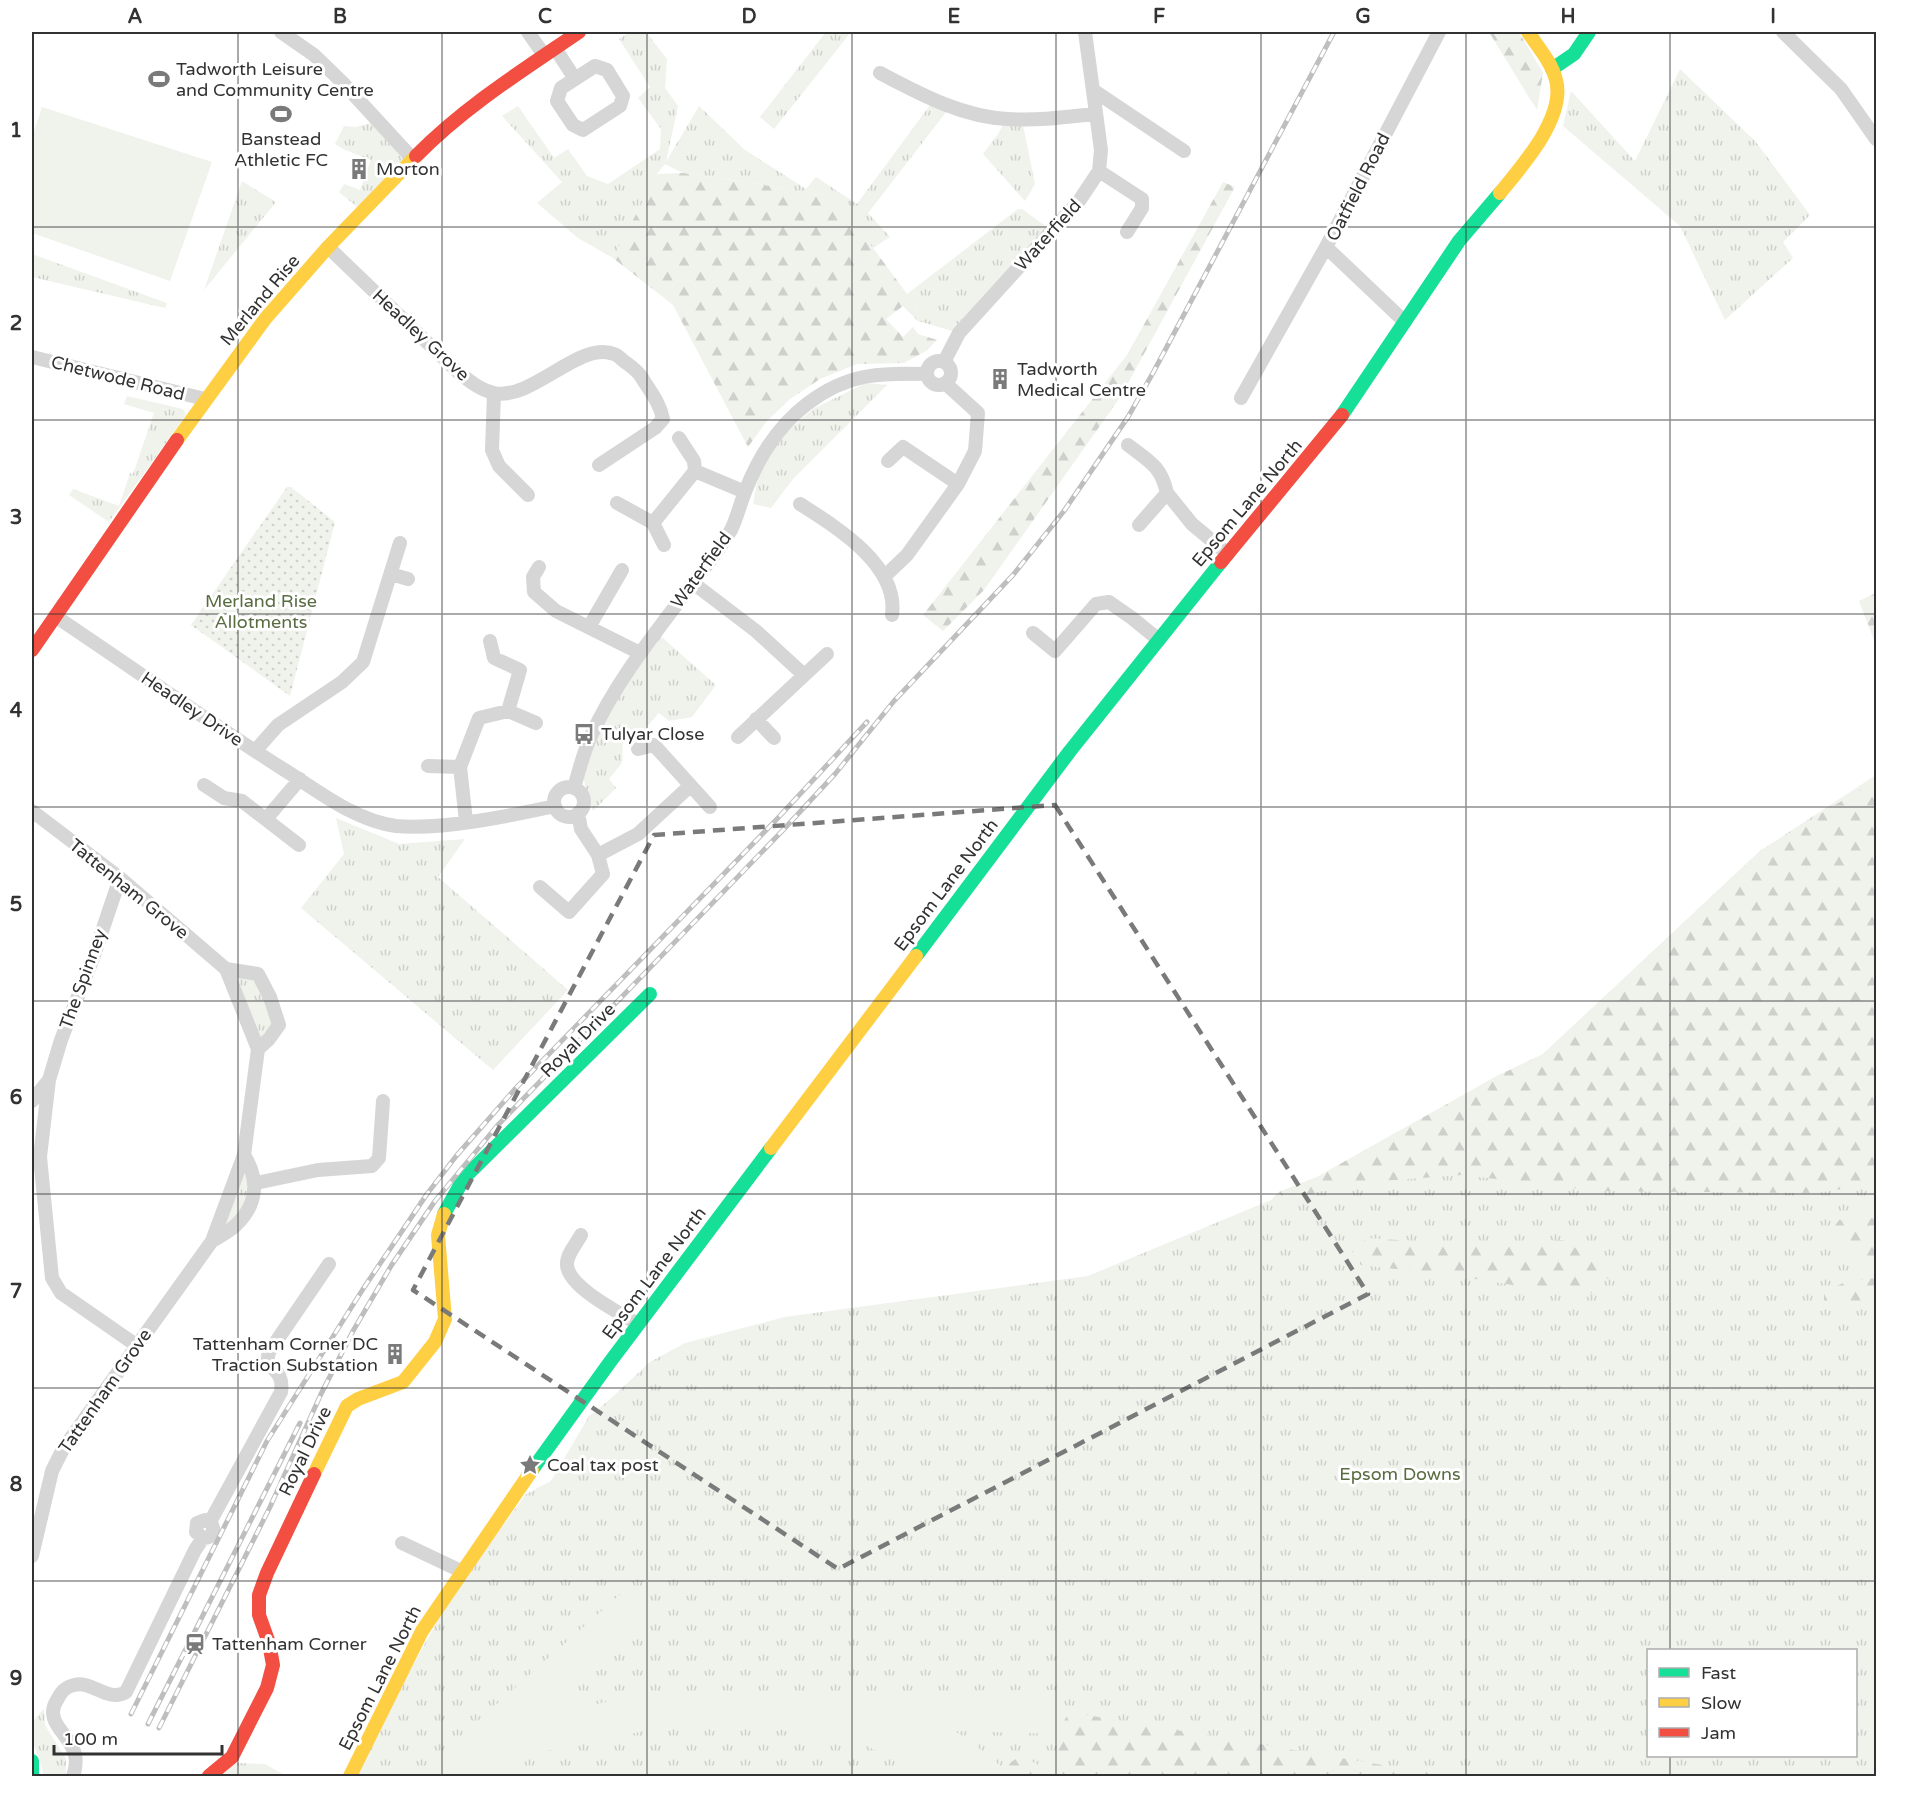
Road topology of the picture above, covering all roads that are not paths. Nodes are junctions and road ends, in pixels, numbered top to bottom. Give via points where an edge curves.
1 (281, 32) edge
2 (528, 32) edge
3 (579, 32) edge
4 (1085, 32) edge
5 (1439, 32) edge
6 (1528, 32) edge
7 (1589, 32) edge
8 (1783, 32) edge
9 (300, 36) edge
10 (550, 51) junction
11 (1552, 69) junction
12 (880, 73) dead end
13 (574, 79) junction
14 (1093, 90) junction
15 (1095, 114) junction
16 (1876, 139) edge
17 (1184, 151) dead end
18 (412, 158) junction
19 (1099, 171) junction
20 (1127, 232) dead end
21 (1326, 247) junction
22 (328, 248) junction
23 (1405, 322) junction
24 (32, 357) edge
25 (944, 362) junction
26 (927, 374) junction
27 (945, 383) junction
28 (494, 393) junction
29 (1241, 398) dead end
30 (205, 399) junction
31 (679, 438) dead end
32 (1128, 445) dead end
33 (888, 461) dead end
34 (599, 465) dead end
35 (695, 471) junction
36 (958, 484) junction
37 (745, 492) junction
38 (1167, 493) junction
39 (528, 495) dead end
40 (617, 503) dead end
41 (800, 504) dead end
42 (654, 523) junction
43 (1139, 525) dead end
44 (400, 543) dead end
45 (664, 544) dead end
46 (1228, 554) junction
47 (539, 567) dead end
48 (622, 570) dead end
49 (391, 574) junction
50 (885, 576) junction
51 (408, 579) dead end
52 (693, 583) junction
53 (892, 615) dead end
54 (55, 616) junction
55 (589, 627) junction
56 (1033, 633) dead end
57 (490, 640) dead end
58 (1159, 640) junction
59 (32, 650) edge
60 (640, 653) junction
61 (826, 654) dead end
62 (804, 675) junction
63 (508, 711) junction
64 (756, 719) junction
65 (536, 723) dead end
66 (738, 737) dead end
67 (774, 738) dead end
68 (638, 749) dead end
69 (255, 751) junction
70 (428, 766) dead end
71 (460, 767) junction
72 (300, 780) junction
73 (204, 785) dead end
74 (690, 786) junction
75 (574, 788) junction
76 (555, 806) junction
77 (710, 807) dead end
78 (32, 811) edge
79 (578, 813) junction
80 (266, 819) junction
81 (466, 821) junction
82 (299, 845) dead end
83 (598, 855) junction
84 (120, 878) junction
85 (540, 887) dead end
86 (226, 969) junction
87 (650, 994) dead end
88 (258, 1049) junction
89 (49, 1080) junction
90 (32, 1101) edge
91 (383, 1101) dead end
92 (36, 1153) edge
93 (244, 1155) junction
94 (256, 1183) junction
95 (581, 1235) dead end
96 (212, 1241) junction
97 (329, 1264) dead end
98 (638, 1324) junction
99 (136, 1345) junction
100 (402, 1543) dead end
101 (32, 1556) edge
102 (461, 1571) junction
103 (73, 1776) edge
104 (209, 1776) edge
105 (350, 1776) edge

1 - 9 street
2 - 10 street
3 - 10 main road, Merland Rise
4 - 14 street
5 - 21 street, Oatfield Road
6 - 11 main road, Epsom Lane North
7 - 11 main road via 1578,52
8 - 16 street via 1841,89
9 - 18 street
10 - 13 street
10 - 18 main road, Merland Rise
11 - 23 main road, Epsom Lane North via 1557,82 1555,112 1529,158 1459,241
12 - 15 street via 933,101 981,115 1030,120
13 - 13 street via 595,66 607,70 623,96 620,106 583,130 573,125 557,101 561,88
14 - 15 street
14 - 17 street
15 - 19 street via 1101,150
18 - 22 main road, Merland Rise
19 - 20 street via 1142,199 1142,208
19 - 25 street, Waterfield via 1079,201 959,333
21 - 23 street, Oatfield Road
21 - 29 street
22 - 28 street, Headley Grove via 458,372
22 - 30 main road, Merland Rise via 265,319
23 - 46 main road, Epsom Lane North via 1334,427
24 - 30 street, Chetwode Road
25 - 26 street via 932,363
25 - 27 street via 951,370
26 - 27 street via 934,384
26 - 37 street, Waterfield via 868,375 836,386 807,404 768,444
27 - 36 street via 978,414 975,451
28 - 34 street via 526,388 593,354 614,354 638,372 661,408 663,418 655,428
28 - 39 street via 492,450 499,466
30 - 54 main road, Merland Rise
31 - 35 street via 694,461
32 - 38 street via 1156,466
33 - 36 street via 903,447
35 - 37 street
35 - 42 street
36 - 50 street via 907,555
37 - 52 street, Waterfield via 732,528
38 - 43 street
38 - 46 street via 1192,524
40 - 42 street
41 - 50 street via 846,534
42 - 45 street
44 - 49 street, Headley Drive
46 - 58 main road, Epsom Lane North
47 - 55 street via 533,577 534,592 556,611
48 - 55 street
49 - 51 street
49 - 69 street, Headley Drive via 363,662 342,682 278,725
50 - 53 street via 893,603
52 - 60 street, Waterfield
52 - 62 street via 756,631
54 - 59 main road, Merland Rise
54 - 69 street, Headley Drive
55 - 60 street
56 - 58 street via 1055,651 1096,604 1109,603
57 - 63 street via 494,658 520,670
58 - 98 main road, Epsom Lane North via 1017,821
60 - 75 street, Waterfield via 590,738
61 - 62 street
62 - 64 street
63 - 65 street
63 - 71 street via 479,718
64 - 66 street
64 - 67 street
68 - 74 street via 654,745
69 - 72 street
70 - 71 street
71 - 81 street
72 - 80 street
72 - 81 street via 367,819 395,826
73 - 80 street via 224,798 242,801
74 - 77 street
74 - 83 street via 638,834
75 - 76 street via 561,789 555,796
75 - 79 street via 584,801
76 - 79 street via 565,816
76 - 81 street
78 - 84 street, Tattenham Grove
79 - 83 street via 581,829
80 - 82 street
83 - 85 street via 603,874 569,912
84 - 86 street, Tattenham Grove
84 - 89 street, The Spinney
86 - 88 street, Tattenham Grove
86 - 88 street via 258,974 270,997 279,1024
87 - 104 main road, Royal Drive via 464,1178 445,1211 438,1235 445,1319 435,1342 403,1382 347,1406 259,1595 259,1615 273,1665 267,1688 232,1757
88 - 93 street, Tattenham Grove
89 - 90 street, The Spinney
89 - 92 street, The Spinney
91 - 94 street via 379,1158 372,1166 318,1170
92 - 99 street, The Spinney via 52,1278 61,1293
93 - 94 street
93 - 96 street, Tattenham Grove
94 - 96 street, Tattenham Grove via 250,1207 236,1225
95 - 98 street via 567,1260 572,1277 591,1295
96 - 99 street, Tattenham Grove
97 - 103 street via 269,1352 270,1366 283,1382 281,1392 210,1522 197,1523 196,1532 203,1538 126,1692 111,1695 81,1683 61,1692 54,1704 54,1720 75,1752
98 - 102 main road, Epsom Lane North
99 - 101 street, Tattenham Grove via 63,1449 46,1492
100 - 102 street
102 - 105 main road, Epsom Lane North via 416,1641

